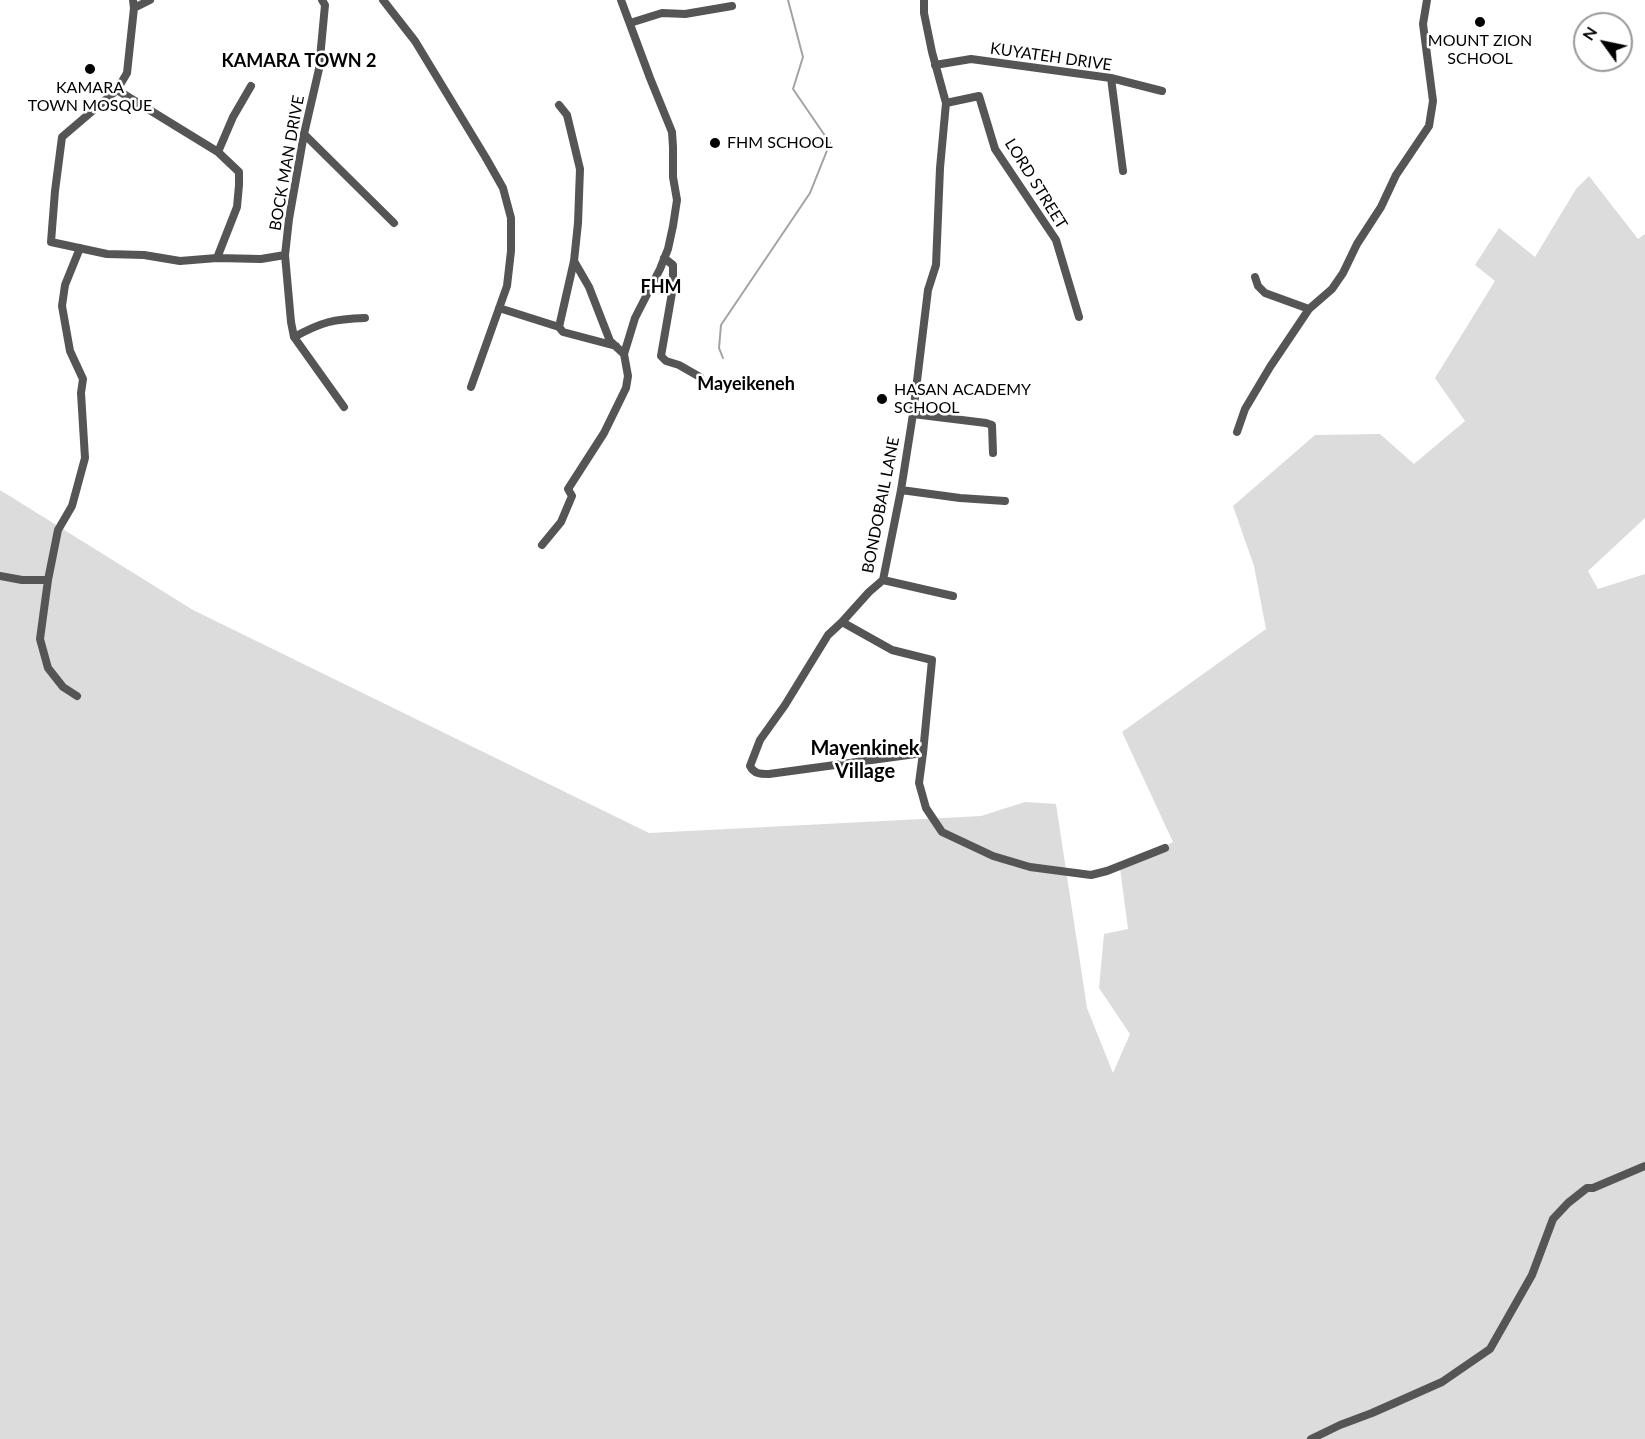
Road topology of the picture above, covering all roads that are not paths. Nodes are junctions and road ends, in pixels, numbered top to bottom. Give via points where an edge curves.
1 (150, 0) edge
2 (383, 0) edge
3 (621, 0) edge
4 (924, 0) edge
5 (1427, 0) edge
6 (323, 3) edge
7 (134, 4) edge
8 (732, 6) dead end
9 (630, 23) junction
10 (935, 65) junction
11 (1111, 78) junction
12 (251, 86) dead end
13 (117, 90) junction
14 (1162, 91) dead end
15 (946, 103) junction
16 (559, 105) dead end
17 (304, 134) junction
18 (218, 152) junction
19 (1123, 171) dead end
20 (394, 223) dead end
21 (80, 248) junction
22 (285, 255) junction
23 (217, 258) junction
24 (664, 258) junction
25 (574, 261) junction
26 (1255, 277) dead end
27 (499, 308) junction
28 (1309, 309) junction
29 (1078, 317) dead end
30 (365, 318) dead end
31 (559, 327) junction
32 (294, 337) junction
33 (616, 346) junction
34 (624, 354) junction
35 (700, 377) dead end
36 (471, 387) dead end
37 (344, 407) dead end
38 (913, 414) junction
39 (1237, 432) dead end
40 (993, 453) dead end
41 (901, 490) junction
42 (1005, 501) dead end
43 (542, 545) dead end
44 (0, 576) edge
45 (48, 580) junction
46 (883, 580) junction
47 (953, 596) dead end
48 (842, 622) junction
49 (77, 696) dead end
50 (923, 753) junction
51 (1165, 848) dead end
52 (1645, 1166) edge
53 (1311, 1439) edge

1 - 7 street
2 - 27 street via 415,40 503,188 511,218 511,251 507,286
3 - 9 street
4 - 10 street, BONDOBAIL LANE
5 - 28 street via 1423,24 1433,101 1429,126 1396,175 1343,273
6 - 17 street, BOCK MAN DRIVE via 319,69
7 - 13 street, BOCK MAN DRIVE via 127,74
8 - 9 street via 685,14 662,13
9 - 24 street via 672,132 677,200
10 - 11 street, KUYATEH DRIVE via 970,59
10 - 15 street, BONDOBAIL LANE
11 - 14 street, KUYATEH DRIVE
11 - 19 street
12 - 18 street
13 - 18 street
13 - 21 street, BOCK MAN DRIVE via 62,137 51,242
15 - 29 street, LORD STREET via 979,96 995,149 1056,240
15 - 38 street, BONDOBAIL LANE via 936,265 927,290
16 - 25 street via 567,115 580,169
17 - 20 street
17 - 22 street, BOCK MAN DRIVE
18 - 23 street via 239,172 239,185 237,207
21 - 23 street, BOCK MAN DRIVE via 180,261
21 - 45 street via 65,285 62,306 69,351 83,379 85,458 72,506 58,530
22 - 23 street, BOCK MAN DRIVE
22 - 32 street, BOCK MAN DRIVE
24 - 34 street via 635,318
24 - 35 street via 672,265 673,287 661,356
25 - 31 street
25 - 33 street via 589,287 610,341
26 - 28 street via 1265,293
27 - 31 street
27 - 36 street
28 - 39 street via 1245,409
30 - 32 street via 337,319
31 - 33 street via 563,332
32 - 37 street, BOCK MAN DRIVE
33 - 34 street
34 - 43 street via 626,388 604,433 568,489 572,496 561,522
38 - 40 street via 992,425
38 - 41 street, BONDOBAIL LANE
41 - 42 street
41 - 46 street, BONDOBAIL LANE
44 - 45 street
45 - 49 street via 40,639 48,668 63,687
46 - 47 street
46 - 48 street, BONDOBAIL LANE
48 - 50 street via 892,650 932,660
48 - 50 street, BONDOBAIL LANE via 828,635 760,740 752,770 769,774
50 - 51 street via 919,783 934,821 950,837 993,856 1030,867 1091,875
52 - 53 street via 1587,1188 1553,1219 1532,1275 1490,1349 1442,1382

